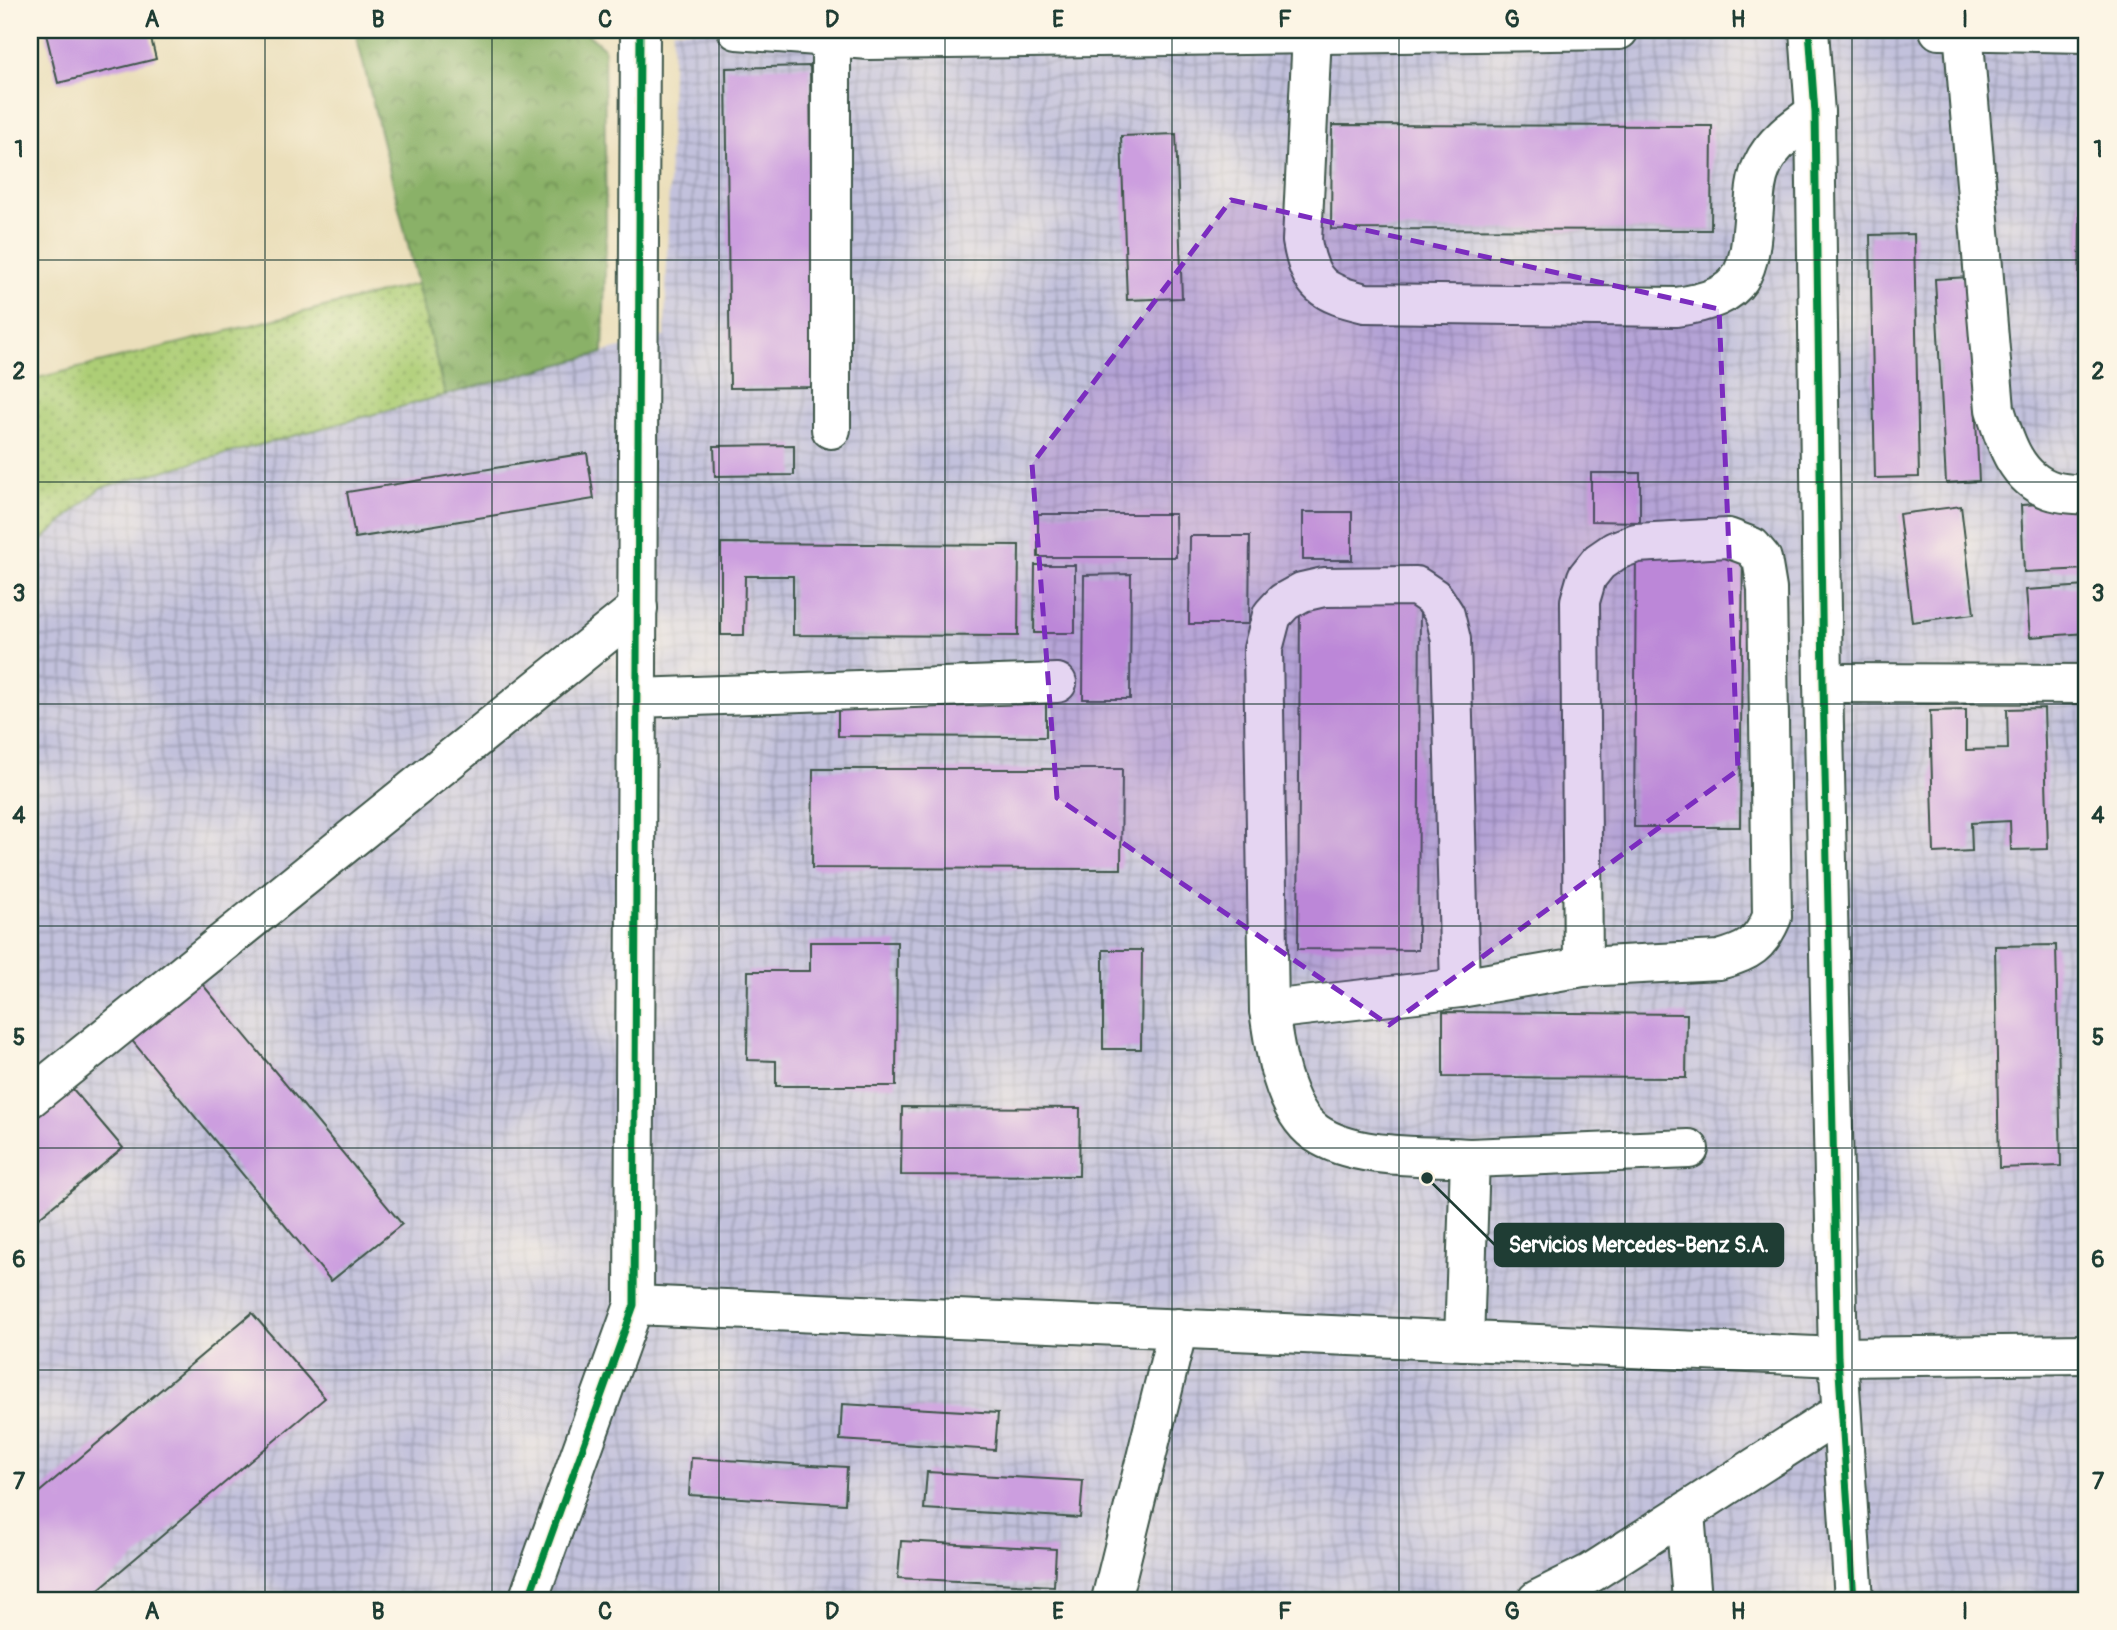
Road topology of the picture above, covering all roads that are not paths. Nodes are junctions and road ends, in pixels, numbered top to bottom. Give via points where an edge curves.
1 (640, 30) edge
2 (737, 30) edge
3 (1619, 30) edge
4 (1809, 30) edge
5 (1939, 30) edge
6 (1963, 30) edge
7 (1448, 31) edge
8 (2087, 33) edge
9 (1312, 34) junction
10 (831, 37) junction
11 (1815, 113) junction
12 (831, 429) dead end
13 (2087, 495) edge
14 (638, 608) junction
15 (1057, 683) dead end
16 (1823, 683) junction
17 (2087, 684) edge
18 (637, 698) junction
19 (1583, 967) junction
20 (1460, 988) junction
21 (1269, 1010) junction
22 (30, 1098) edge
23 (1689, 1149) dead end
24 (1470, 1157) junction
25 (634, 1305) junction
26 (1178, 1328) junction
27 (1464, 1340) junction
28 (2087, 1354) edge
29 (1838, 1357) junction
30 (1841, 1412) junction
31 (1685, 1513) junction
32 (528, 1600) edge
33 (1111, 1600) edge
34 (1537, 1600) edge
35 (1692, 1600) edge
36 (1854, 1600) edge

1 - 14 street
2 - 10 street
3 - 7 street
4 - 11 street
5 - 6 street
6 - 8 street
6 - 13 street via 1996,409 2005,443 2023,473 2052,491
7 - 9 street
9 - 10 street
9 - 11 street via 1302,241 1306,267 1320,286 1337,297 1365,303 1676,307 1723,294 1748,264 1762,165 1774,146
10 - 12 street
11 - 16 street
14 - 18 street
14 - 22 street
15 - 18 street
16 - 17 street
16 - 29 street
18 - 25 street
19 - 19 street via 1580,601 1587,577 1599,562 1636,543 1728,538 1752,547 1762,559 1767,589 1772,917 1764,935 1738,955 1719,960
19 - 20 street
20 - 21 street
20 - 21 street via 1451,640 1444,615 1434,598 1416,586 1324,587 1284,602 1272,615 1263,649
21 - 24 street via 1284,1084 1314,1132 1339,1145 1380,1153
23 - 24 street
24 - 27 street
25 - 26 street
25 - 32 street
26 - 27 street
26 - 33 street
27 - 29 street
28 - 29 street
29 - 30 street
30 - 31 street
30 - 36 street
31 - 34 street via 1591,1573
31 - 35 street

